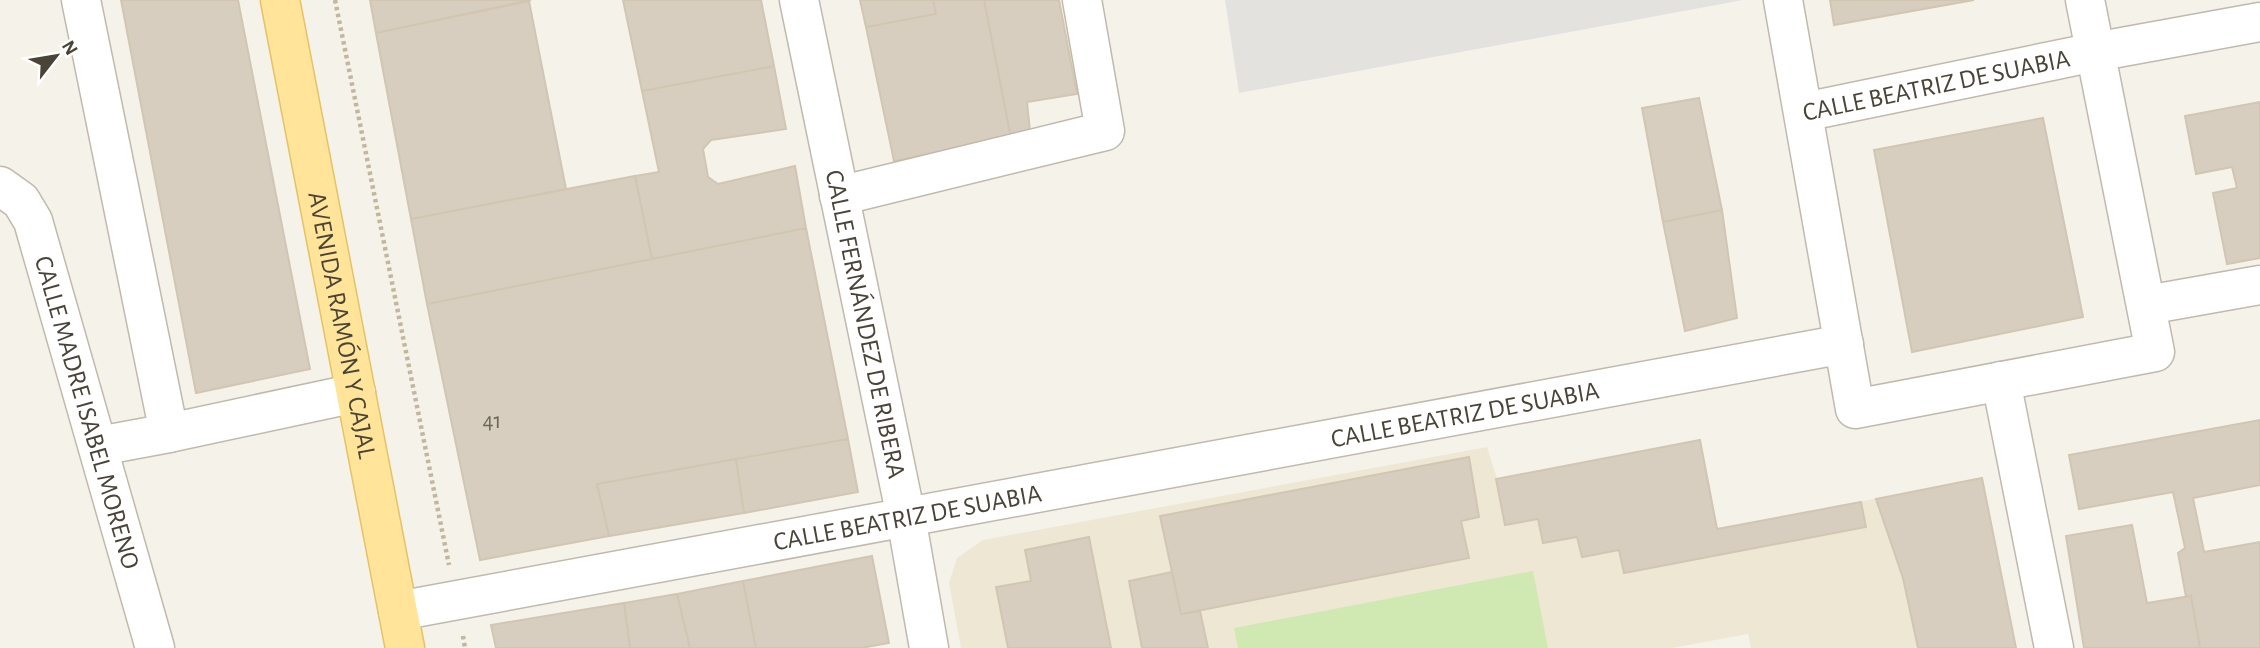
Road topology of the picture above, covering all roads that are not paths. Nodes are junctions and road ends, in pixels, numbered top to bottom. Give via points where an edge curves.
1 (81, 0) edge
2 (280, 0) edge
3 (799, 0) edge
4 (1082, 0) edge
5 (1783, 0) edge
6 (2085, 0) edge
7 (2260, 22) edge
8 (2095, 52) junction
9 (1804, 112) junction
10 (2, 187) edge
11 (839, 196) junction
12 (2260, 285) edge
13 (2147, 305) junction
14 (1844, 344) junction
15 (2001, 381) junction
16 (356, 393) junction
17 (169, 433) junction
18 (99, 446) junction
19 (906, 517) junction
20 (398, 611) junction
21 (155, 648) edge
22 (405, 648) edge
23 (929, 648) edge
24 (2054, 648) edge

1 - 17 street
2 - 16 main road, AVENIDA RAMÓN Y CAJAL
3 - 11 street, CALLE FERNÁNDEZ DE RIBERA
4 - 11 street via 1105,131
5 - 9 street
6 - 8 street
7 - 8 street, CALLE BEATRIZ DE SUABIA
8 - 9 street, CALLE BEATRIZ DE SUABIA
8 - 13 street
9 - 14 street, CALLE BEATRIZ DE SUABIA
10 - 18 street, CALLE MADRE ISABEL MORENO via 21,201 33,220
11 - 19 street, CALLE FERNÁNDEZ DE RIBERA
12 - 13 street
13 - 15 street via 2155,352
14 - 15 street via 1855,409
14 - 19 street, CALLE BEATRIZ DE SUABIA
15 - 24 street
16 - 17 street
16 - 20 main road, AVENIDA RAMÓN Y CAJAL
17 - 18 street
18 - 21 street, CALLE MADRE ISABEL MORENO
19 - 20 street, CALLE BEATRIZ DE SUABIA
19 - 23 street, CALLE FERNÁNDEZ DE RIBERA
20 - 22 main road, AVENIDA RAMÓN Y CAJAL

